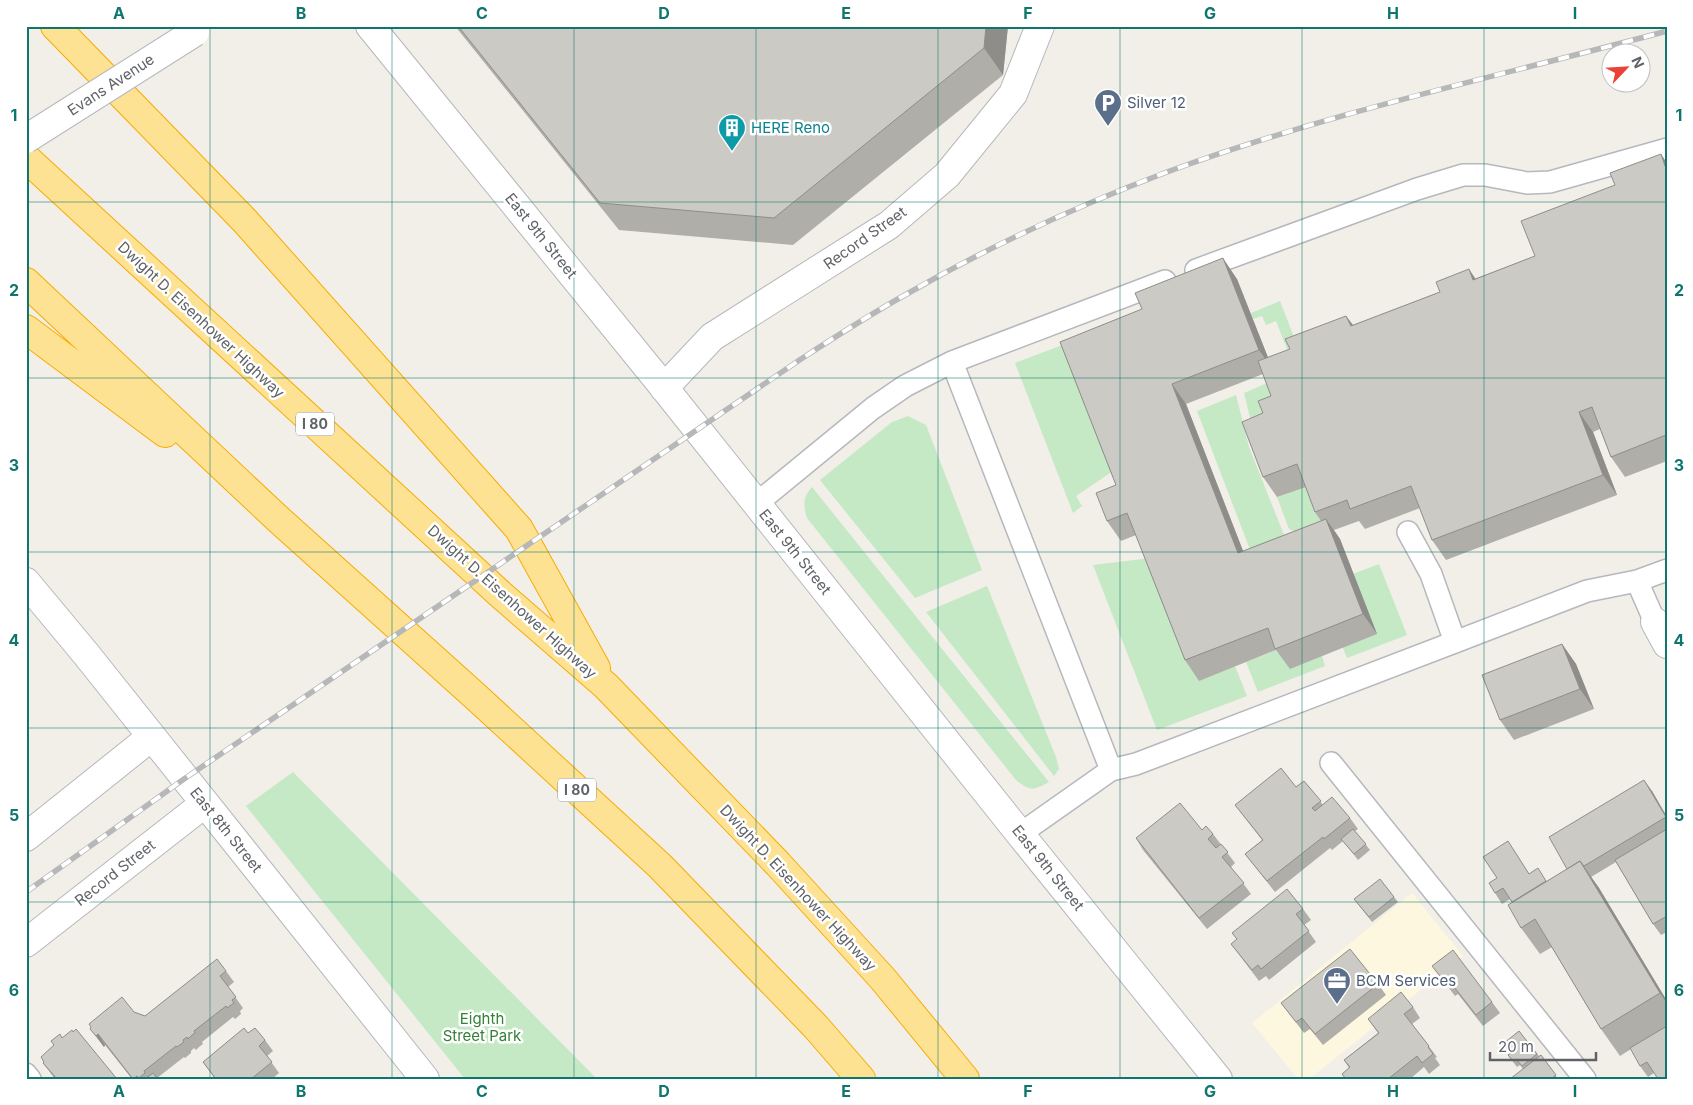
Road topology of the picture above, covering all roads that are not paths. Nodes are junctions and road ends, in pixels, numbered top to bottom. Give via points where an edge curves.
1 (55, 26) edge
2 (370, 26) edge
3 (1040, 26) edge
4 (195, 32) dead end
5 (26, 139) edge
6 (1667, 149) edge
7 (26, 158) edge
8 (26, 282) edge
9 (26, 329) edge
10 (952, 362) junction
11 (664, 388) junction
12 (756, 504) junction
13 (277, 518) junction
14 (1408, 532) dead end
15 (1667, 570) edge
16 (1637, 581) junction
17 (26, 582) edge
18 (1661, 633) edge
19 (1454, 642) junction
20 (606, 686) junction
21 (151, 737) junction
22 (1331, 763) dead end
23 (1111, 770) junction
24 (204, 804) junction
25 (1020, 834) junction
26 (26, 837) edge
27 (26, 943) edge
28 (26, 1074) edge
29 (30, 1079) edge
30 (425, 1079) edge
31 (861, 1079) edge
32 (965, 1079) edge
33 (1218, 1079) edge
34 (1585, 1079) edge

1 - 20 highway via 246,221 519,529
2 - 11 street, East 9th Street
3 - 11 street, Record Street via 1014,94 947,175 889,225 712,337
4 - 5 street, Evans Avenue, bridge
6 - 10 lane via 1550,182 1527,183 1485,175 1463,175 1314,226
7 - 20 highway, Dwight D. Eisenhower Highway / I 80 via 492,587
8 - 13 highway, I 80
9 - 13 highway
10 - 12 lane via 905,386 874,408
10 - 23 lane
11 - 12 street, East 9th Street
12 - 25 street, East 9th Street
13 - 31 highway, I 80 via 660,866 816,1027
14 - 19 lane via 1430,574
15 - 16 lane
16 - 18 lane
16 - 19 lane via 1587,591
17 - 21 street, East 8th Street
19 - 23 lane via 1143,761
20 - 32 highway, Dwight D. Eisenhower Highway / I 80 via 791,878 883,980
21 - 24 street, East 8th Street
21 - 26 street
22 - 34 lane
23 - 25 lane
24 - 27 street, Record Street
24 - 30 street, East 8th Street
25 - 33 street, East 9th Street
28 - 29 lane

